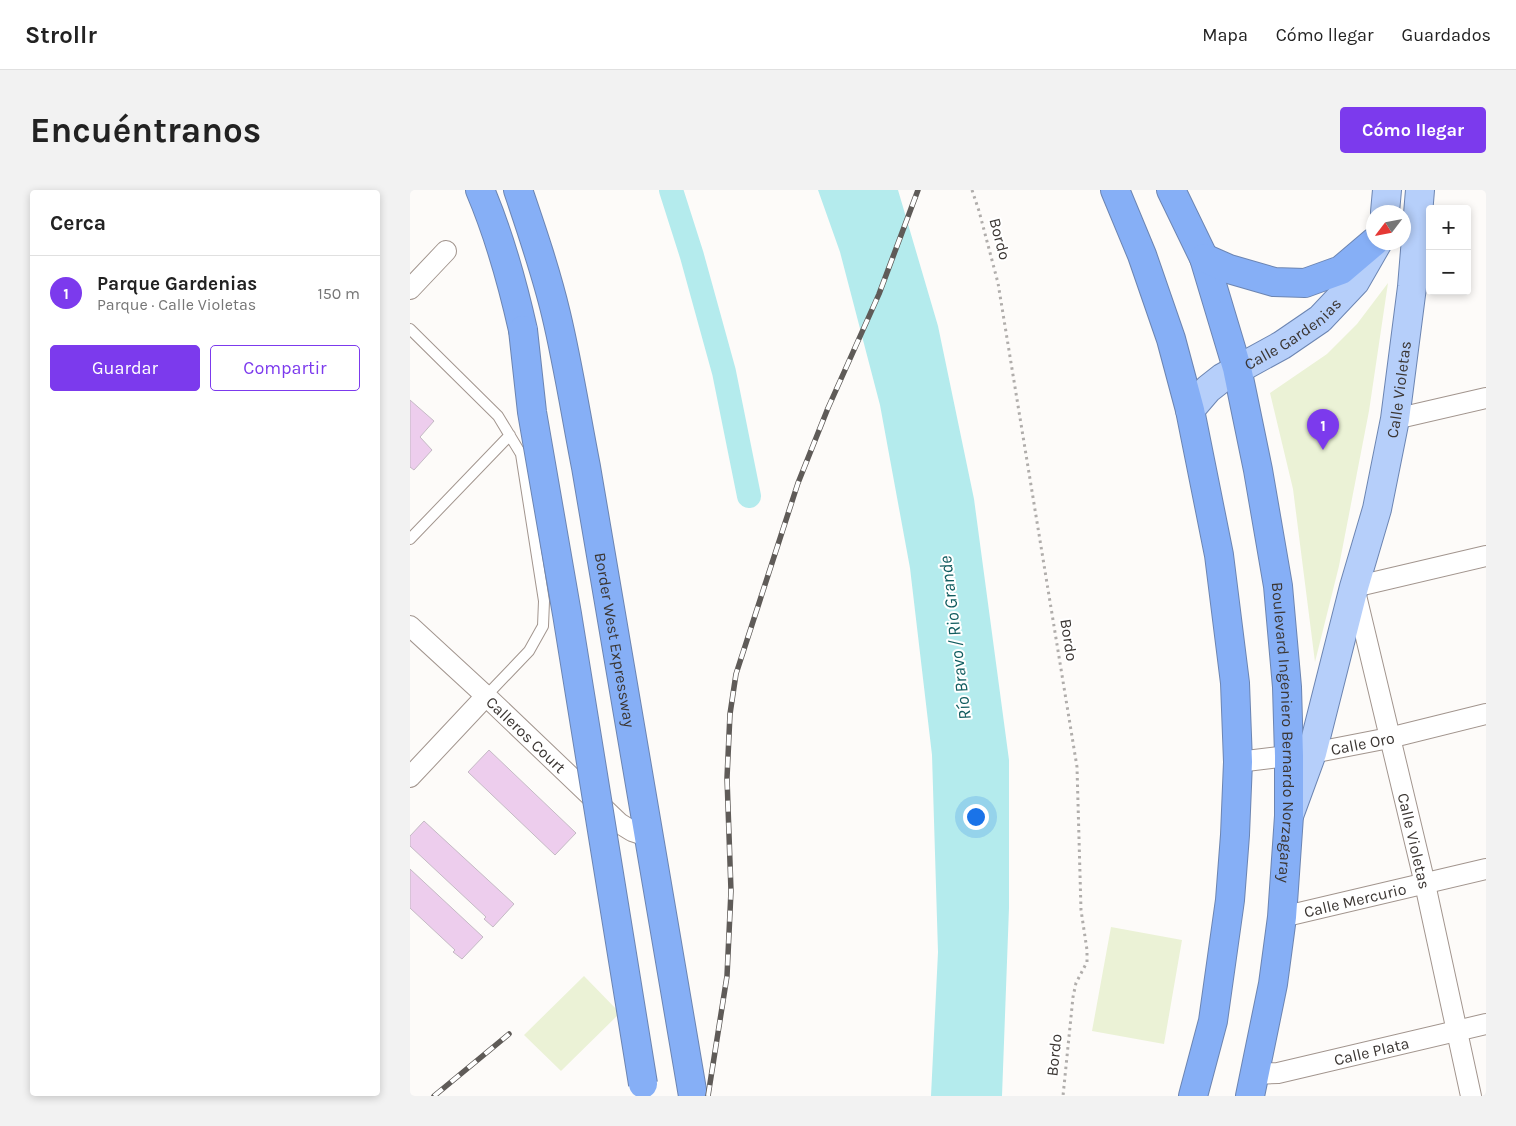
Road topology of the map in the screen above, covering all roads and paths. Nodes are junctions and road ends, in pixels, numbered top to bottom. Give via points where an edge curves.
1 (480, 190) edge
2 (518, 190) edge
3 (972, 190) edge
4 (1115, 190) edge
5 (1172, 190) edge
6 (1193, 190) edge
7 (1387, 190) edge
8 (1420, 190) edge
9 (1386, 205) edge
10 (1366, 249) edge
11 (1373, 250) edge
12 (1201, 251) junction
13 (446, 252) dead end
14 (410, 288) edge
15 (410, 329) edge
16 (1237, 368) junction
17 (1486, 398) edge
18 (1190, 410) junction
19 (1395, 419) junction
20 (510, 435) junction
21 (410, 539) edge
22 (1486, 556) edge
23 (1354, 587) junction
24 (410, 626) edge
25 (486, 696) junction
26 (1486, 714) edge
27 (1389, 738) junction
28 (1301, 754) junction
29 (1238, 762) junction
30 (410, 777) edge
31 (647, 836) dead end
32 (1486, 868) edge
33 (1425, 884) junction
34 (1282, 918) junction
35 (1486, 1024) edge
36 (1458, 1030) junction
37 (1253, 1085) edge
38 (644, 1096) edge
39 (692, 1096) edge
40 (1063, 1096) edge
41 (1193, 1096) edge
42 (1471, 1096) edge

1 - 38 highway, bridge via 496,227 523,330 532,412
2 - 39 highway, Border West Expressway via 556,314 587,477
3 - 40 path, Bordo via 998,283 1077,768 1081,910 1087,962 1073,997
4 - 18 highway via 1152,283
5 - 12 highway
6 - 12 highway via 1198,207
7 - 9 main road
8 - 19 main road, Calle Violetas via 1412,287
10 - 12 highway via 1341,270 1305,283 1274,282 1229,269
11 - 16 main road, Calle Gardenias via 1355,282 1320,319 1282,345
12 - 16 highway, Boulevard Ingeniero Bernardo Norzagaray
13 - 14 street
15 - 20 lane via 498,416
16 - 18 main road, Calle Gardenias via 1208,389
16 - 28 highway, Boulevard Ingeniero Bernardo Norzagaray via 1278,586 1286,687
17 - 19 street
18 - 29 highway via 1219,555 1235,683
19 - 23 main road, Calle Violetas via 1377,509
20 - 21 lane
20 - 25 lane via 521,454 544,601 543,626 529,651
22 - 23 street
23 - 27 street, Calle Violetas
23 - 28 main road, Calle Violetas
24 - 25 street, Calleros Court
25 - 30 street
25 - 31 street, Calleros Court via 619,822
26 - 27 street, Calle Oro
27 - 28 street, Calle Oro
27 - 33 street, Calle Violetas
28 - 29 street, Calle Oro
28 - 34 highway, Boulevard Ingeniero Bernardo Norzagaray via 1289,816
29 - 41 highway via 1230,900 1213,1021
32 - 33 street, Calle Mercurio
33 - 34 street, Calle Mercurio
33 - 36 street, Calle Violetas
34 - 37 highway, Boulevard Ingeniero Bernardo Norzagaray
35 - 36 street, Calle Plata
36 - 37 street, Calle Plata via 1278,1073
36 - 42 street, Calle Violetas

